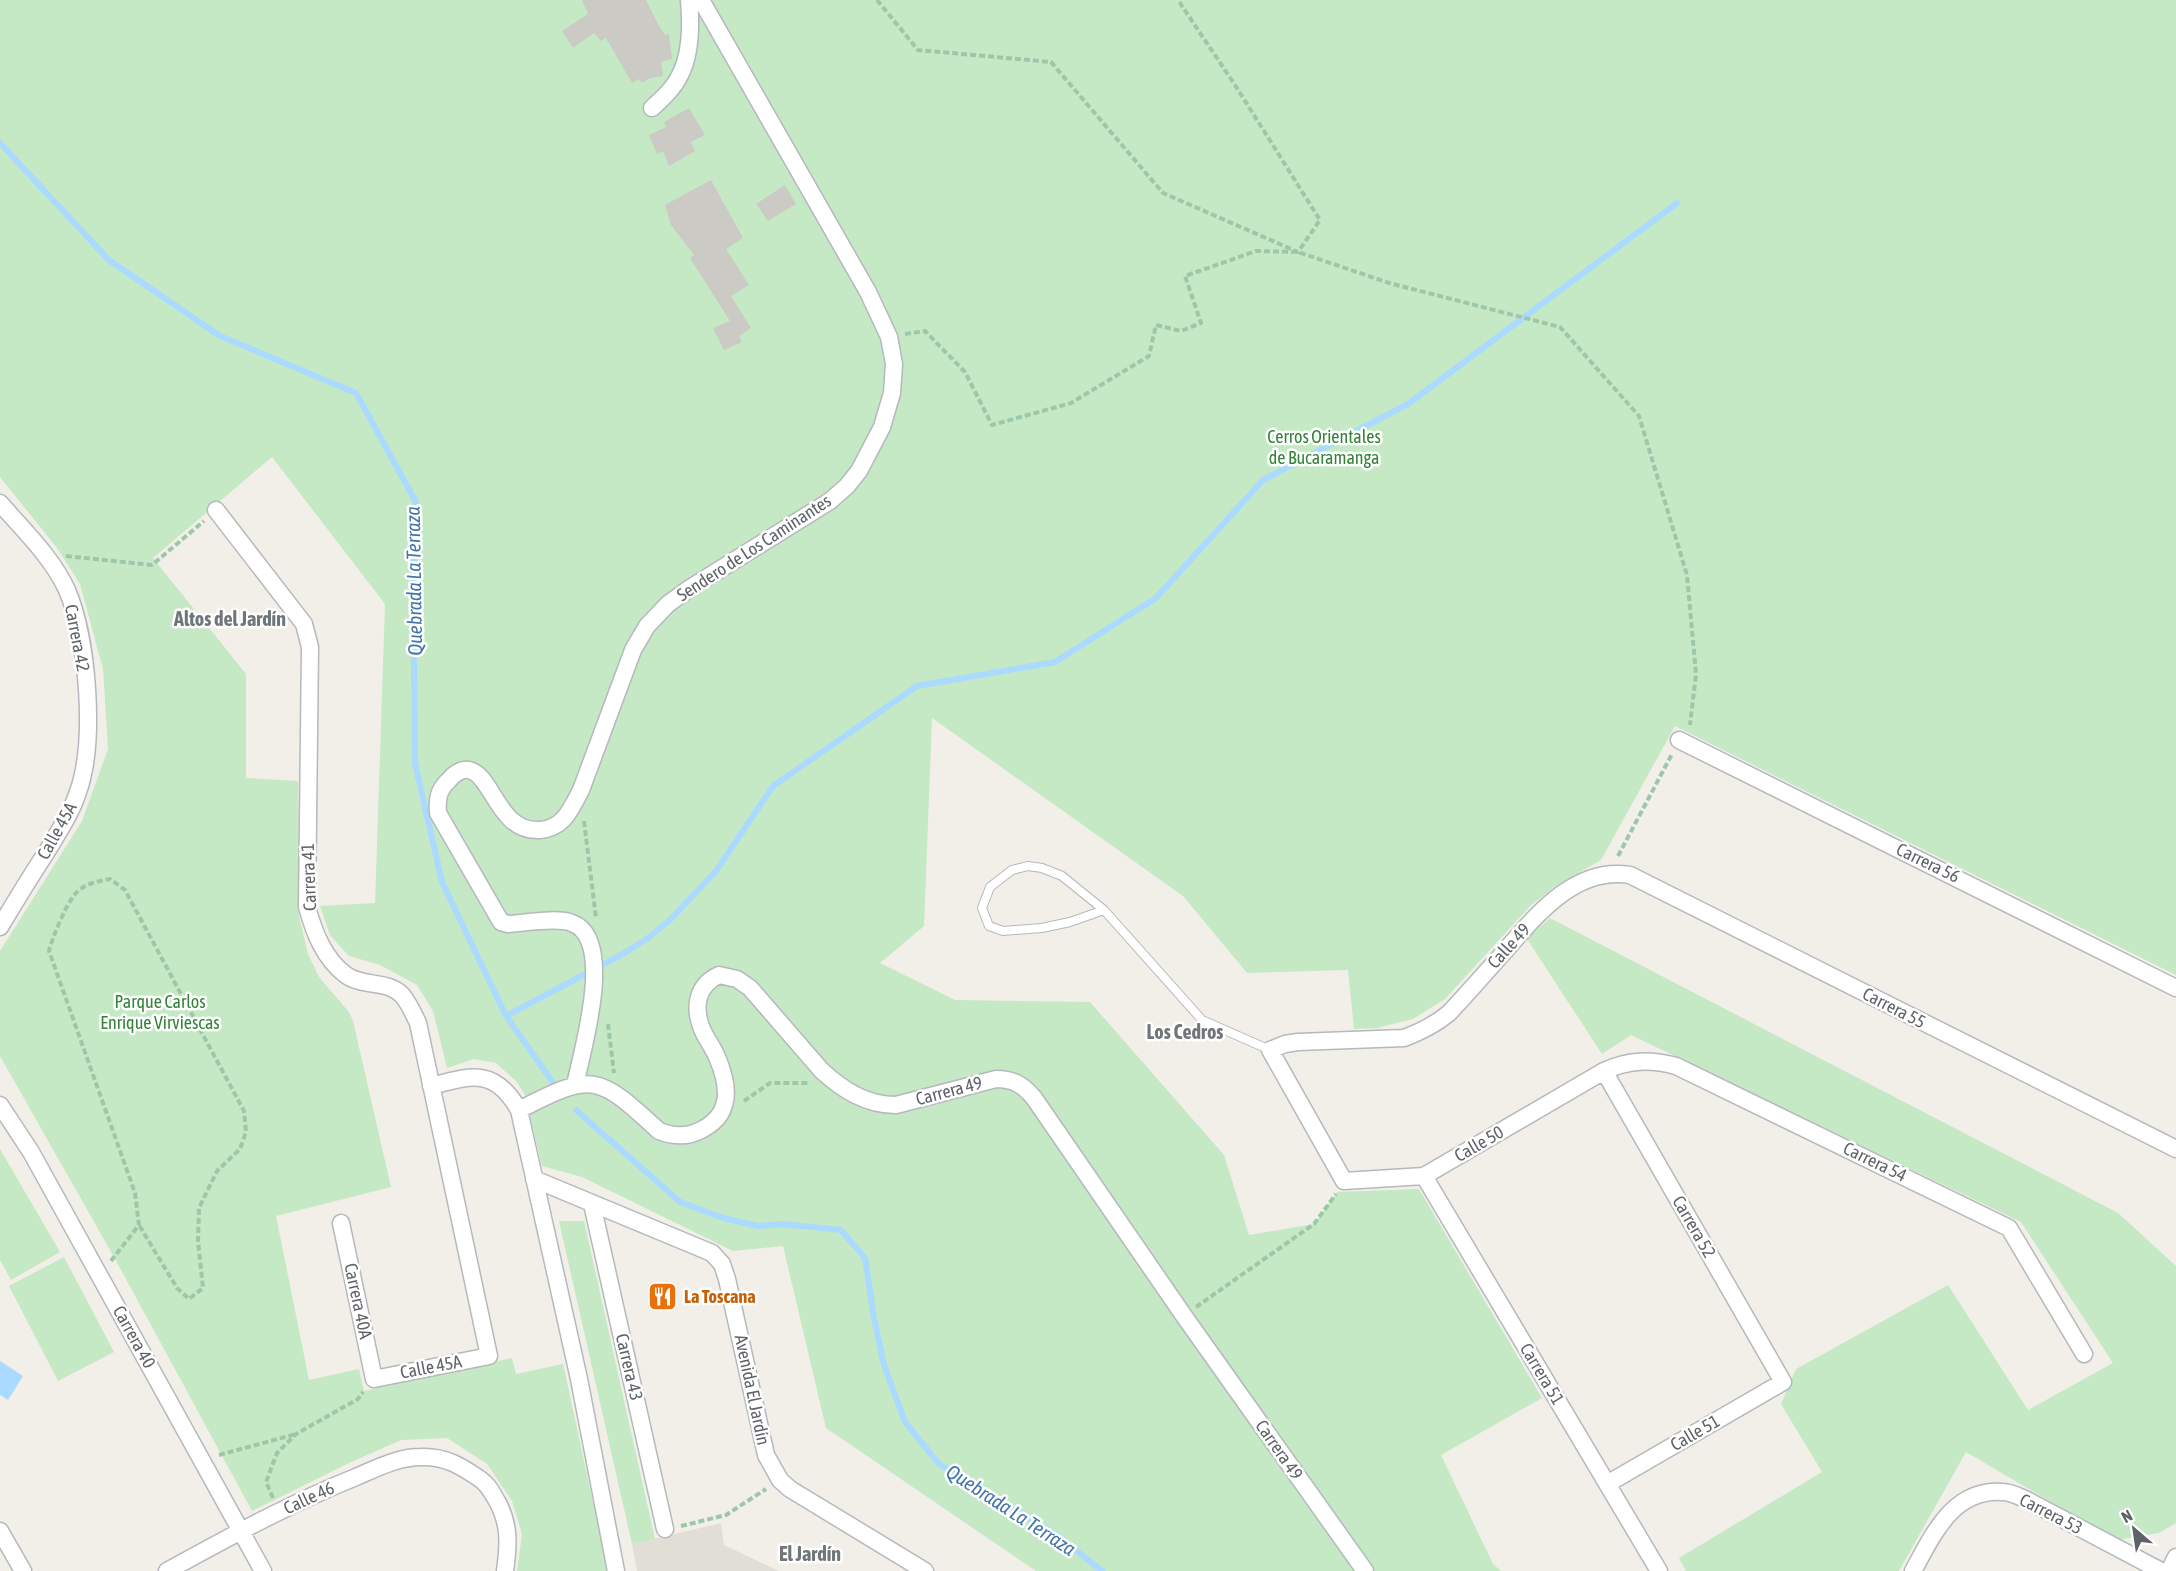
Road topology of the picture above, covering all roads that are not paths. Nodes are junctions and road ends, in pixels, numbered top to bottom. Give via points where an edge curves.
1 (689, 0) edge
2 (701, 0) edge
3 (652, 108) dead end
4 (0, 503) edge
5 (216, 510) road end
6 (87, 725) joint
7 (1679, 740) road end
8 (1610, 873) joint
9 (1104, 910) junction
10 (0, 927) edge
11 (2176, 988) edge
12 (1270, 1050) junction
13 (1604, 1071) junction
14 (575, 1085) junction
15 (431, 1086) junction
16 (0, 1105) edge
17 (519, 1110) junction
18 (2176, 1149) edge
19 (1424, 1176) junction
20 (534, 1179) junction
21 (592, 1204) junction
22 (341, 1223) dead end
23 (2084, 1354) dead end
24 (489, 1356) joint
25 (374, 1379) joint
26 (1784, 1382) joint
27 (1608, 1484) junction
28 (665, 1529) road end
29 (241, 1530) junction
30 (0, 1532) edge
31 (2176, 1557) edge
32 (23, 1571) edge
33 (167, 1571) edge
34 (263, 1571) edge
35 (505, 1571) edge
36 (616, 1571) edge
37 (924, 1571) edge
38 (1365, 1571) edge
39 (1659, 1571) edge
40 (1913, 1571) edge
41 (2161, 1571) edge
42 (2169, 1571) edge

1 - 3 street via 690,32 681,74
2 - 14 street, Sendero de Los Caminantes via 862,282 889,337 894,364 892,393 882,427 847,486 830,501 690,588 647,626 633,650 581,790 562,822 551,828 525,828 507,816 471,770 454,774 442,786 437,799 438,813 501,922 565,921 576,924 589,941 596,981
4 - 6 street, Carrera 42 via 43,554 66,589 84,666
5 - 15 street, Carrera 41 via 304,624 310,646 307,907 314,932 346,976 362,983 388,986 400,993 418,1023
6 - 10 street, Calle 45A via 86,764 78,793
7 - 11 street, Carrera 56
8 - 12 street, Calle 49 via 1577,884 1554,899 1449,1014 1435,1024 1404,1038 1298,1042
8 - 18 street, Carrera 55 via 1630,875
9 - 9 lane via 1062,876 1028,866 1012,870 990,886 982,908 989,926 1003,931 1042,928
9 - 12 lane via 1202,1020
12 - 19 street, Calle 50 via 1344,1181
13 - 19 street, Calle 50
13 - 23 street, Carrera 54 via 1641,1061 1676,1066 2009,1228
13 - 26 street, Carrera 52
14 - 17 street
14 - 38 street, Carrera 49 via 598,1085 616,1093 659,1131 673,1136 698,1132 720,1116 726,1101 724,1081 698,1015 701,989 719,975 737,979 750,988 822,1071 856,1096 883,1105 910,1102 996,1079 1023,1085
15 - 17 street via 481,1077 510,1094
15 - 24 street, Carrera 41
16 - 29 street, Carrera 40 via 31,1152
17 - 20 street
19 - 27 street, Carrera 51
20 - 21 street, Avenida El Jardín
20 - 36 street via 579,1379
21 - 28 street, Carrera 43
21 - 37 street, Avenida El Jardín via 698,1246 722,1264 766,1455 780,1480 802,1498
22 - 25 street, Carrera 40A
24 - 25 street, Calle 45A
26 - 27 street, Calle 51
27 - 39 street, Carrera 51
29 - 33 street, Calle 46
29 - 34 street, Carrera 40
29 - 35 street, Calle 46 via 335,1485 406,1458 442,1458 459,1464 486,1484 502,1509 509,1546
30 - 32 street
31 - 42 street
40 - 41 street, Carrera 53 via 1940,1522 1966,1500 1984,1492 2004,1492 2025,1499

